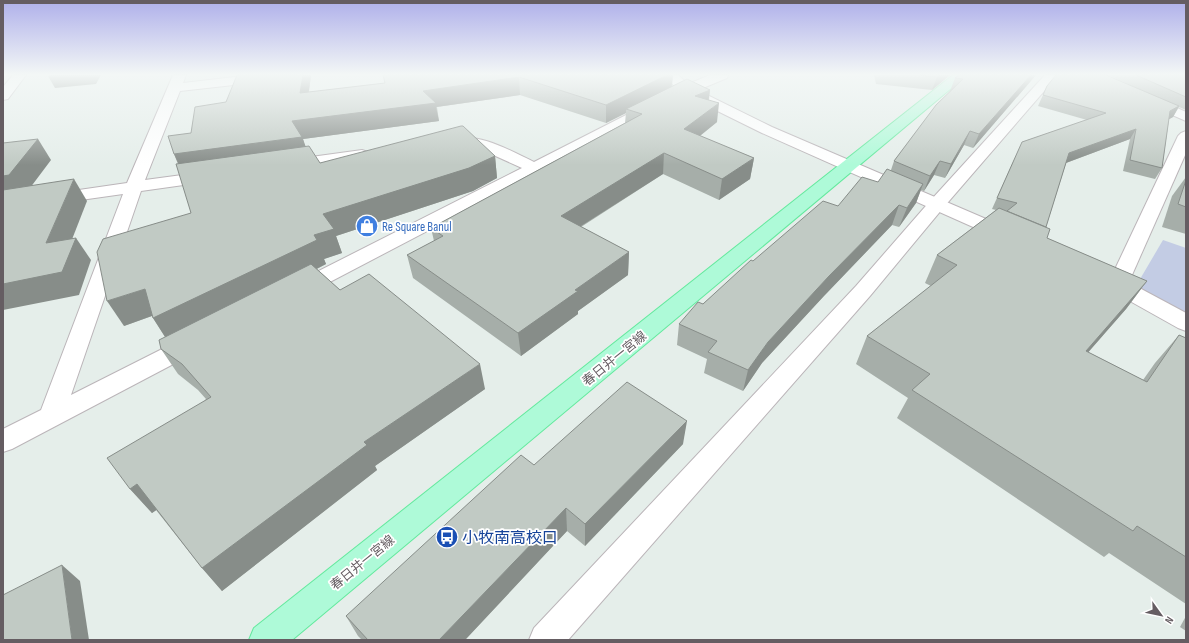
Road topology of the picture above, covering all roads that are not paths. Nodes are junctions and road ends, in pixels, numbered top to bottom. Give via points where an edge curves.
1 (168, 105) edge
2 (657, 105) edge
3 (716, 105) edge
4 (924, 105) edge
5 (1025, 105) edge
6 (1159, 105) edge
7 (1186, 117) edge
8 (1186, 136) edge
9 (441, 144) edge
10 (378, 153) edge
11 (276, 167) edge
12 (849, 167) junction
13 (535, 168) junction
14 (228, 174) edge
15 (134, 187) junction
16 (937, 204) junction
17 (3, 206) edge
18 (1024, 243) edge
19 (1096, 275) edge
20 (1118, 284) junction
21 (278, 300) edge
22 (1186, 323) edge
23 (207, 336) edge
24 (51, 416) junction
25 (3, 441) edge
26 (266, 640) edge
27 (546, 640) edge

1 - 15 street
2 - 13 street
3 - 12 street
4 - 12 main road, 春日井一宮線
5 - 16 street
6 - 7 street
8 - 20 street
9 - 13 street via 464,141 479,144
10 - 11 street
12 - 16 street
12 - 26 main road, 春日井一宮線
13 - 21 street
14 - 15 street
15 - 17 street
15 - 24 street
16 - 18 street
16 - 27 street via 863,291
19 - 20 street
20 - 22 street
23 - 24 street
24 - 25 street

